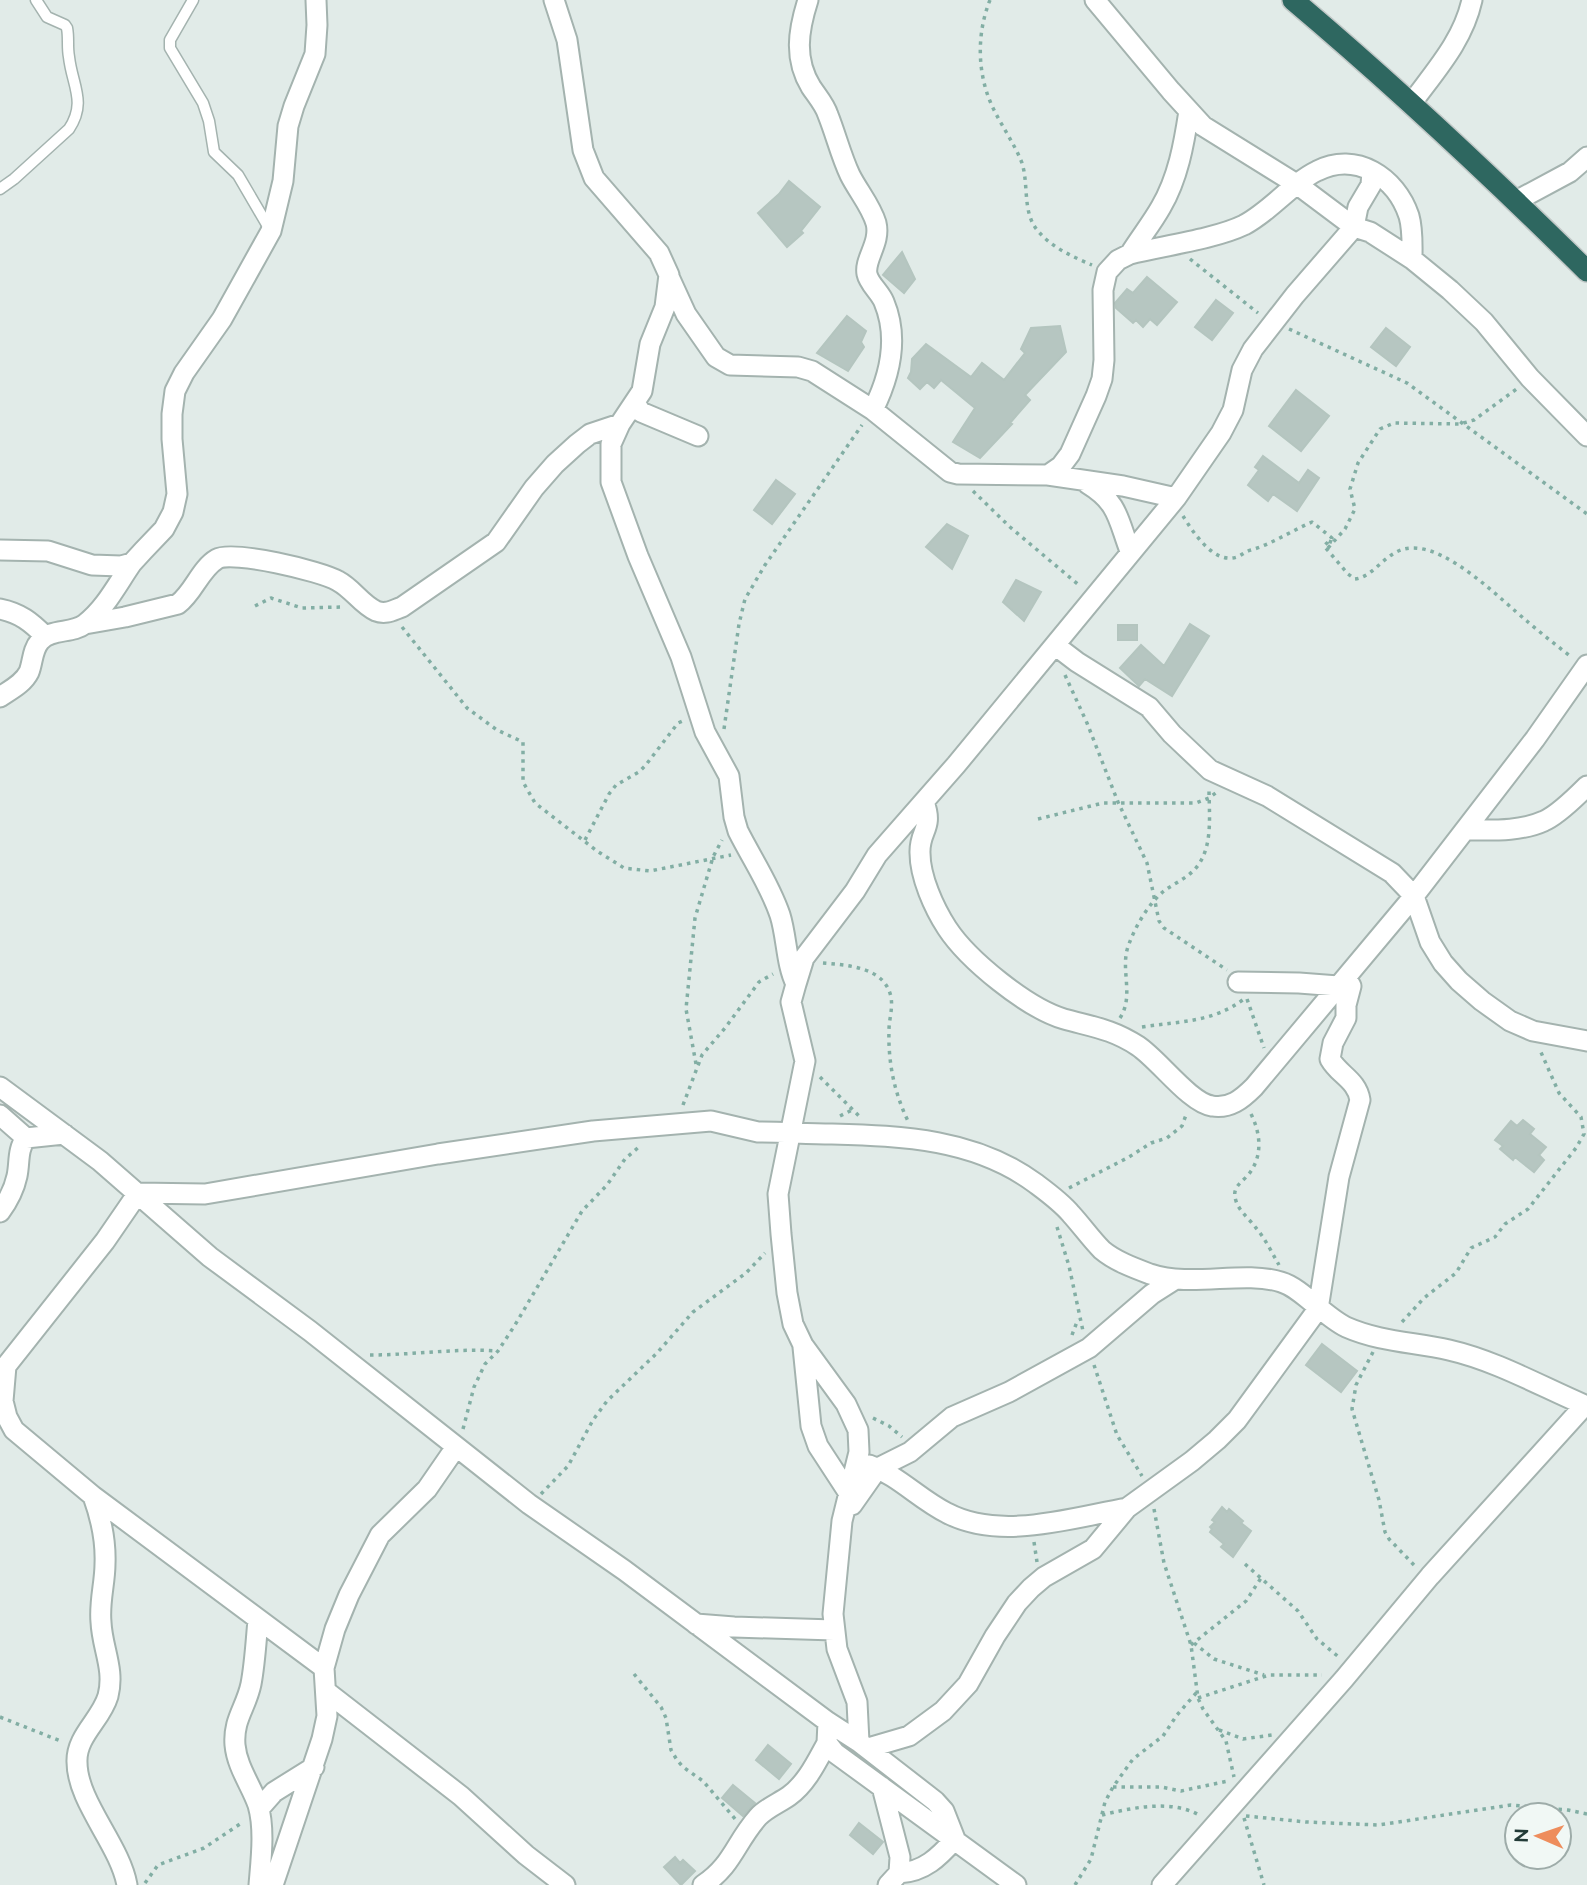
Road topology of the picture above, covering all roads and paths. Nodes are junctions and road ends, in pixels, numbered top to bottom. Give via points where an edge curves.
1 (36, 0) edge
2 (193, 0) edge
3 (316, 0) edge
4 (554, 0) edge
5 (808, 0) edge
6 (990, 0) edge
7 (1095, 0) edge
8 (1293, 0) edge
9 (1472, 0) edge
10 (1411, 104) junction
11 (1189, 111) junction
12 (1587, 157) edge
13 (1373, 170) junction
14 (1298, 185) junction
15 (0, 189) edge
16 (1516, 201) junction
17 (1354, 227) junction
18 (271, 232) junction
19 (1172, 243) junction
20 (1130, 254) junction
21 (1412, 259) junction
22 (1587, 271) edge
23 (1107, 272) junction
24 (668, 275) junction
25 (1272, 324) junction
26 (1530, 378) junction
27 (635, 403) junction
28 (873, 410) junction
29 (620, 424) junction
30 (1460, 424) junction
31 (698, 436) dead end
32 (1587, 436) edge
33 (1070, 454) junction
34 (958, 474) junction
35 (1048, 475) junction
36 (1084, 481) junction
37 (1176, 498) junction
38 (1587, 514) edge
39 (1332, 538) junction
40 (0, 550) edge
41 (1130, 551) junction
42 (132, 563) junction
43 (1094, 599) junction
44 (365, 604) junction
45 (254, 606) dead end
46 (0, 609) edge
47 (389, 612) junction
48 (85, 624) junction
49 (46, 636) junction
50 (1055, 647) junction
51 (1586, 668) edge
52 (0, 697) edge
53 (698, 715) junction
54 (724, 730) dead end
55 (1210, 770) junction
56 (1587, 786) edge
57 (1209, 798) junction
58 (925, 802) junction
59 (1118, 802) junction
60 (734, 817) junction
61 (1038, 819) dead end
62 (1465, 830) junction
63 (584, 841) junction
64 (751, 855) junction
65 (713, 857) junction
66 (1414, 896) junction
67 (1154, 900) junction
68 (797, 971) junction
69 (1342, 982) junction
70 (1242, 990) junction
71 (1533, 1031) junction
72 (1114, 1033) junction
73 (1587, 1041) edge
74 (804, 1051) junction
75 (697, 1066) junction
76 (1271, 1066) junction
77 (0, 1087) edge
78 (1187, 1091) junction
79 (1241, 1100) junction
80 (0, 1115) edge
81 (669, 1126) junction
82 (790, 1132) junction
83 (64, 1134) junction
84 (871, 1135) junction
85 (26, 1138) junction
86 (921, 1140) junction
87 (641, 1146) dead end
88 (138, 1193) junction
89 (1051, 1196) junction
90 (0, 1212) edge
91 (781, 1234) junction
92 (1174, 1280) junction
93 (1290, 1285) junction
94 (1318, 1309) junction
95 (1380, 1339) junction
96 (803, 1345) junction
97 (498, 1351) junction
98 (340, 1354) junction
99 (846, 1404) junction
100 (1586, 1406) edge
101 (456, 1447) junction
102 (910, 1452) junction
103 (857, 1461) junction
104 (878, 1468) junction
105 (848, 1492) junction
106 (93, 1496) junction
107 (529, 1504) junction
108 (1127, 1508) junction
109 (842, 1521) junction
110 (1018, 1525) junction
111 (1245, 1564) dead end
112 (1430, 1576) junction
113 (1044, 1577) junction
114 (1261, 1578) junction
115 (257, 1620) junction
116 (696, 1623) junction
117 (834, 1630) junction
118 (324, 1668) junction
119 (1349, 1672) junction
120 (634, 1674) dead end
121 (1266, 1676) junction
122 (327, 1692) junction
123 (1197, 1692) dead end
124 (1198, 1698) dead end
125 (0, 1717) edge
126 (828, 1722) junction
127 (1219, 1730) dead end
128 (909, 1736) junction
129 (1291, 1739) junction
130 (827, 1743) junction
131 (864, 1745) junction
132 (78, 1749) junction
133 (314, 1767) junction
134 (898, 1772) junction
135 (882, 1787) junction
136 (1113, 1787) junction
137 (1237, 1787) junction
138 (259, 1810) junction
139 (1587, 1814) edge
140 (1102, 1815) junction
141 (1244, 1816) junction
142 (1217, 1822) junction
143 (745, 1833) junction
144 (955, 1839) junction
145 (893, 1879) edge
146 (127, 1885) edge
147 (144, 1885) edge
148 (259, 1885) edge
149 (273, 1885) edge
150 (565, 1885) edge
151 (703, 1885) edge
152 (1016, 1885) edge
153 (1075, 1885) edge
154 (1162, 1885) edge
155 (1264, 1885) edge

1 - 15 lane via 47,17 67,28 79,106 69,130
2 - 18 lane via 176,27 170,48 202,103 214,152 237,175
3 - 18 street via 315,54 288,126 283,181
4 - 24 street via 567,40 588,166 659,253
5 - 28 street via 799,60 827,111 850,175 876,224 875,248 866,270 885,304 891,354
6 - 23 path via 980,40 983,79 1021,162 1030,217 1048,241
7 - 11 street
8 - 10 highway
9 - 10 street via 1451,51
10 - 16 highway
11 - 14 street via 1217,136
11 - 20 street via 1173,179
12 - 16 street via 1570,172
13 - 14 street via 1360,164 1329,166
13 - 17 street
13 - 21 street via 1408,214
14 - 17 street
14 - 19 street via 1243,225
16 - 22 highway
17 - 21 street
17 - 25 street
18 - 42 street via 176,391 172,439 177,494 173,512 164,529
19 - 20 street
19 - 25 path
20 - 23 street
21 - 26 street via 1484,322
23 - 33 street via 1102,379
24 - 27 street via 665,307 653,331 642,391
24 - 28 street via 686,314 716,357 730,365 812,371
25 - 30 path via 1407,383
25 - 37 street via 1242,370 1233,410 1221,433
26 - 30 path via 1474,420
26 - 32 street
27 - 29 street
27 - 31 street via 641,412
28 - 34 street
28 - 54 path via 745,599
29 - 47 street via 590,434 555,464 484,552
29 - 53 street via 611,444 611,482 681,657
30 - 38 path
30 - 39 path via 1394,423 1380,429 1359,463 1350,489 1355,509 1328,548
33 - 35 street
33 - 36 street
34 - 35 street
34 - 43 path via 990,509
35 - 36 street
36 - 37 street
36 - 41 street via 1114,507
37 - 39 path via 1192,529 1210,549 1227,558 1262,548 1311,522
37 - 41 street
39 - 51 path via 1324,546 1355,579 1409,548 1457,564
40 - 42 street via 48,551 110,567
41 - 43 street
42 - 48 street
43 - 50 street
44 - 45 path via 310,609 271,598
44 - 47 street
44 - 48 street via 339,581 323,575 230,556 215,560 178,604
46 - 49 street via 31,621
47 - 63 path via 467,708 523,742 523,782 528,792 543,811
48 - 49 street
49 - 52 street via 38,643 22,681
50 - 55 street via 1149,707
50 - 58 street
50 - 59 path
51 - 62 street
53 - 60 street via 729,776
53 - 63 path via 678,723 645,766 616,785
55 - 57 path
55 - 66 street via 1267,796 1375,862
56 - 62 street via 1547,820 1531,826
57 - 59 path via 1184,804
57 - 67 path via 1207,845 1199,866
58 - 68 street via 877,855
58 - 72 street via 929,821 919,855 931,897 947,928 1020,998 1063,1018
59 - 61 path
59 - 67 path via 1147,863
60 - 64 street
60 - 65 path
62 - 66 street
63 - 65 path via 635,870 664,869
64 - 65 path
64 - 68 street via 779,912
65 - 75 path via 695,918 687,997
66 - 69 street
66 - 71 street via 1430,942 1443,963 1482,1001
67 - 70 path via 1164,929 1224,967
67 - 72 path via 1127,948 1125,1010
68 - 74 street via 791,1002
68 - 75 path via 769,974 759,982
68 - 86 path via 824,964 854,966 887,987 892,1008 893,1081 900,1105
69 - 70 street
69 - 76 street
69 - 94 street via 1351,986 1346,1018 1330,1059 1352,1081 1360,1100 1339,1177
70 - 72 path via 1220,1014
70 - 76 path
71 - 73 street
71 - 95 path via 1559,1093 1581,1117 1584,1134 1528,1209 1494,1237 1471,1248 1456,1273
72 - 78 street via 1152,1056
74 - 82 street
74 - 84 path via 811,1070 854,1110
75 - 81 path via 683,1105
76 - 79 street
77 - 83 street
78 - 79 street via 1210,1106
78 - 89 path via 1180,1101 1187,1118 1175,1132
79 - 93 path via 1256,1125 1258,1151 1255,1164 1234,1195
80 - 85 street
81 - 82 street via 711,1121 749,1131
81 - 88 street via 558,1136 205,1194
82 - 84 street
82 - 91 street via 778,1194
83 - 85 street
83 - 88 street
84 - 86 street
85 - 90 street via 12,1195
86 - 89 street via 987,1156
87 - 97 path via 582,1212
88 - 98 street via 210,1257
88 - 106 street via 6,1366 3,1401 14,1430
89 - 92 street via 1120,1262
91 - 96 street via 793,1324
91 - 107 path via 754,1266 693,1312 607,1401 568,1466
92 - 93 street via 1271,1280
92 - 102 street via 1089,1348 952,1417
93 - 94 street
94 - 95 street via 1344,1326
94 - 108 street via 1237,1420
95 - 100 street via 1450,1350
95 - 112 path via 1356,1385 1355,1422 1385,1532 1401,1553
96 - 99 street
96 - 105 street via 811,1426 818,1446
97 - 98 path
97 - 101 path via 479,1374
98 - 101 street
99 - 102 path via 898,1432
99 - 103 street via 858,1430
100 - 112 street
101 - 107 street
101 - 118 street via 427,1489 380,1535 349,1595
102 - 104 street
103 - 104 street
103 - 105 street
104 - 109 street
104 - 110 street via 949,1514 985,1524
105 - 109 street
106 - 115 street
106 - 132 street via 105,1548 100,1610 110,1683 101,1712
107 - 116 street
108 - 110 street
108 - 113 street via 1093,1549
109 - 117 street
110 - 113 path via 1033,1540 1037,1566
111 - 114 path
112 - 119 street
113 - 128 street via 1017,1603 960,1695
114 - 119 path via 1298,1611
114 - 121 path via 1246,1601 1192,1644 1214,1659
115 - 118 street
115 - 138 street via 251,1685 235,1732 238,1761
116 - 117 street
116 - 126 street
117 - 131 street via 857,1702
118 - 122 street
119 - 121 path
119 - 129 street
120 - 143 path via 661,1707 677,1760 709,1787
121 - 124 path
122 - 133 street via 327,1716
122 - 150 street via 461,1796
123 - 136 path via 1163,1736 1133,1759
125 - 132 path
126 - 130 street
126 - 131 street
127 - 129 path via 1243,1738 1271,1735
128 - 131 street
128 - 134 street
129 - 137 street
130 - 135 street
130 - 143 street via 804,1783 760,1815
131 - 134 street
132 - 146 street via 77,1770 84,1790
133 - 138 street via 274,1792
133 - 149 street
134 - 144 street via 944,1811
135 - 144 street
135 - 145 street via 900,1857
136 - 137 path
136 - 140 path
137 - 141 path
137 - 142 street
138 - 147 path via 204,1848 158,1865
138 - 148 street
139 - 141 path via 1511,1805 1378,1825
140 - 142 path via 1152,1806 1186,1810
140 - 153 path via 1091,1859
141 - 155 path
142 - 154 street
143 - 151 street via 723,1870
144 - 145 street via 926,1866
144 - 152 street

